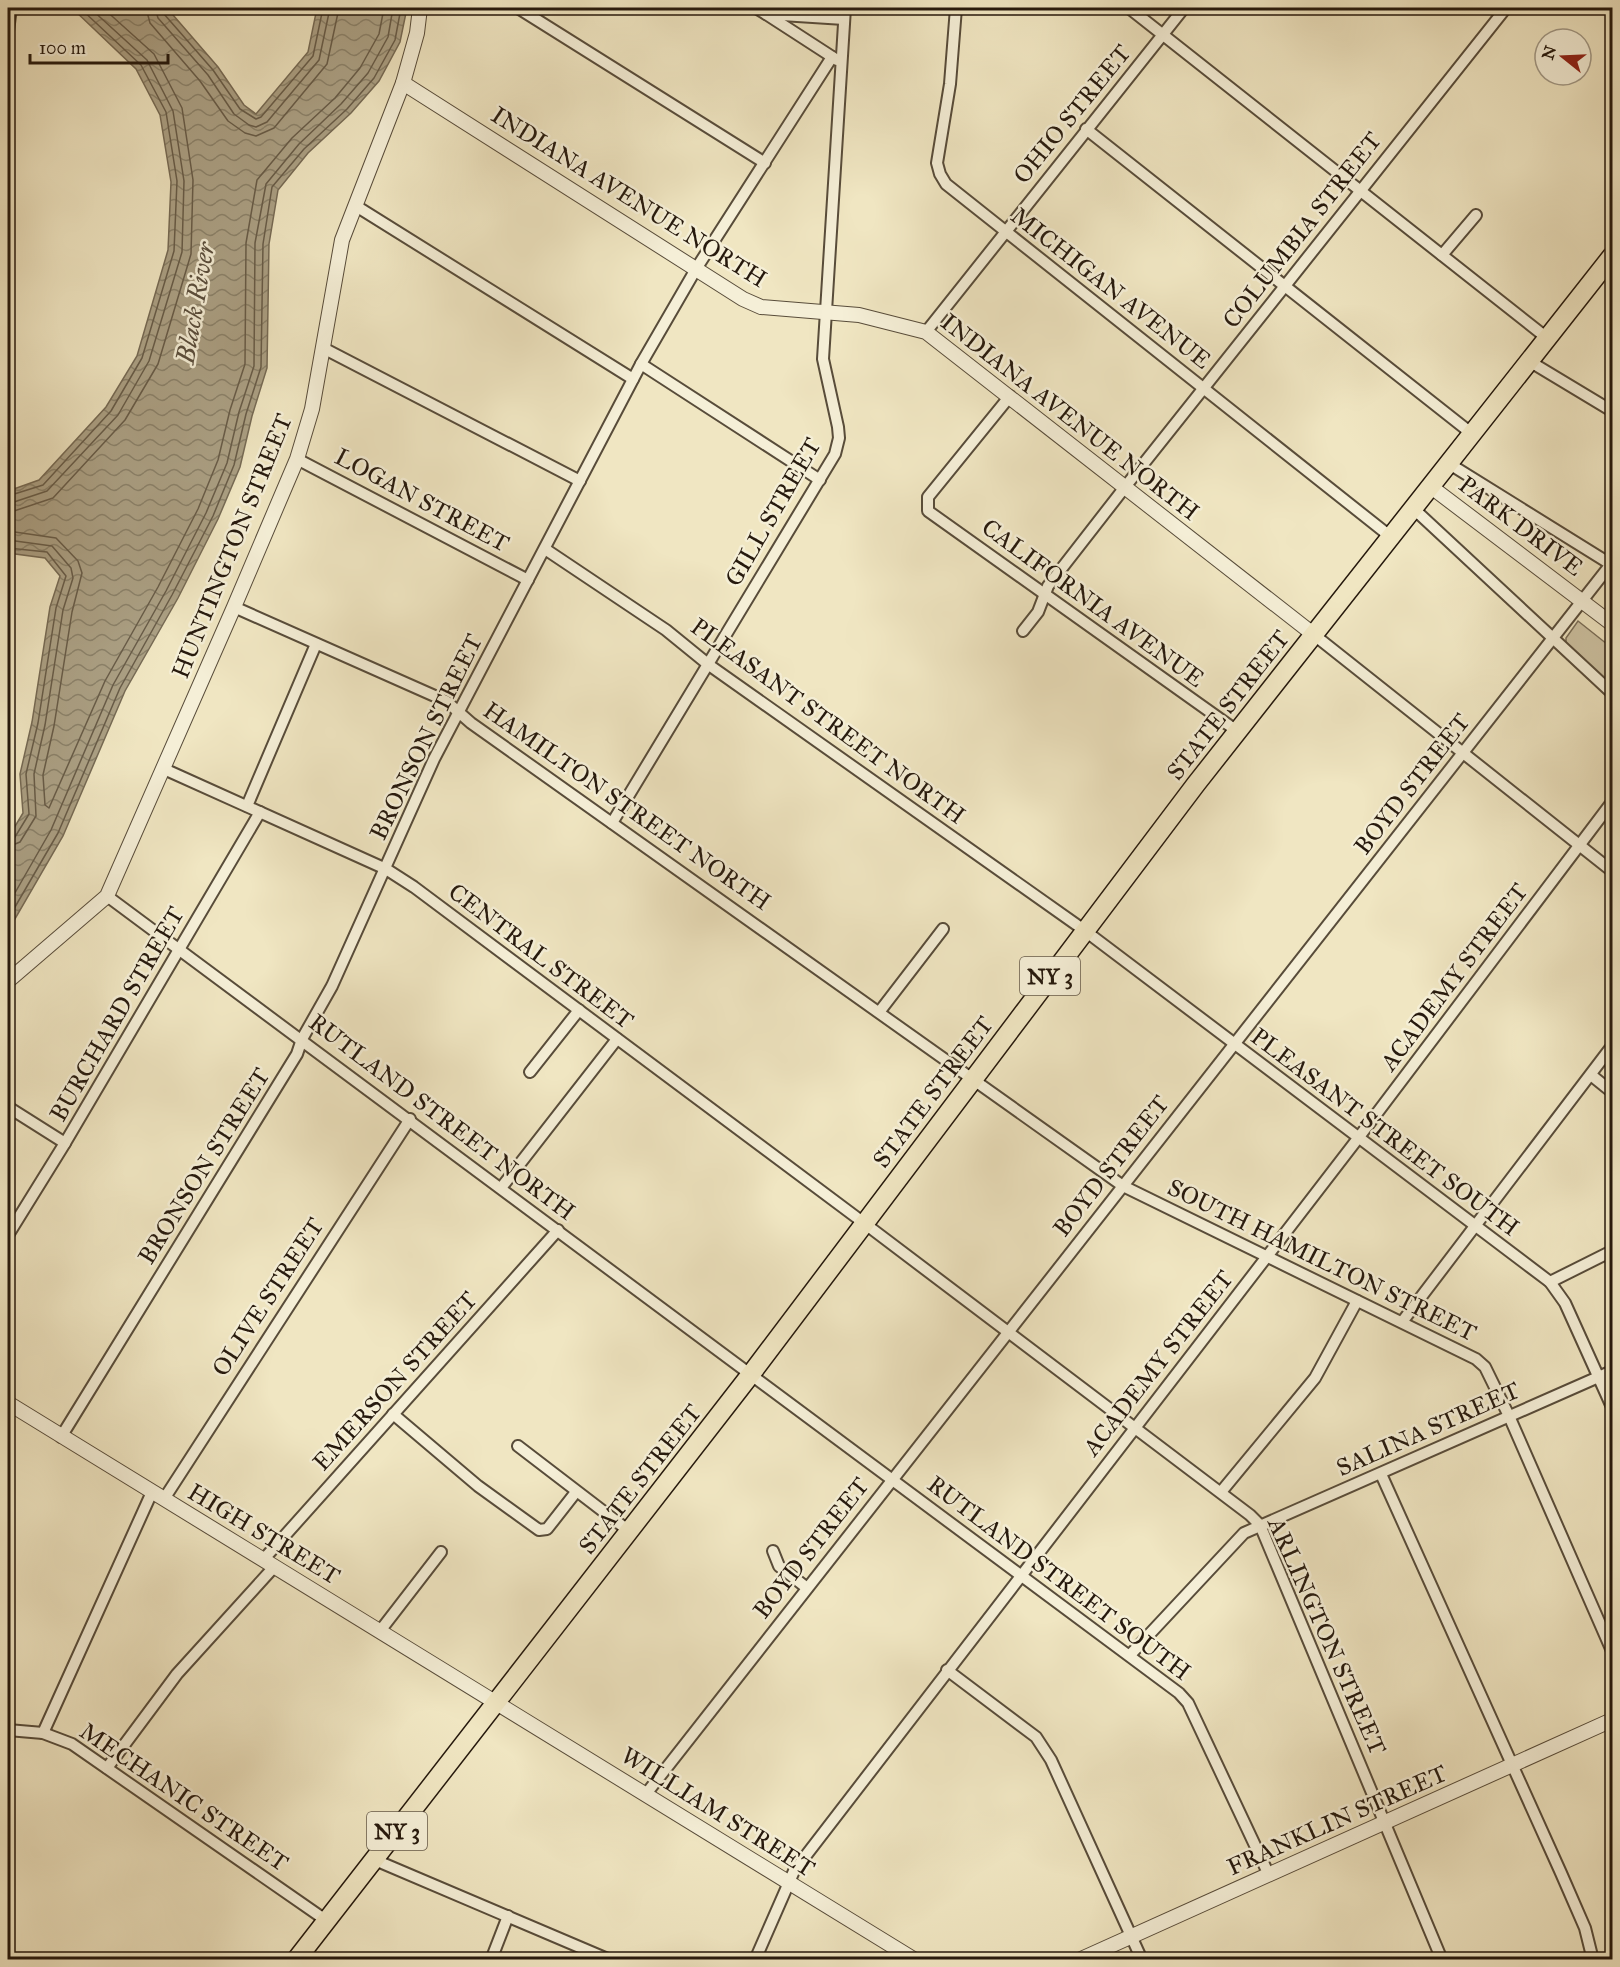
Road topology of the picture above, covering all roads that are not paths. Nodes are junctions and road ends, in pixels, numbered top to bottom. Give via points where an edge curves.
1 (11, 8) edge
2 (420, 8) edge
3 (518, 8) edge
4 (845, 8) edge
5 (956, 8) edge
6 (1129, 8) edge
7 (1184, 8) edge
8 (1506, 8) edge
9 (761, 11) edge
10 (844, 19) junction
11 (8, 30) edge
12 (1163, 34) junction
13 (832, 57) junction
14 (842, 64) junction
15 (403, 83) junction
16 (1086, 129) junction
17 (765, 163) junction
18 (1361, 190) junction
19 (356, 206) junction
20 (1476, 215) dead end
21 (1006, 232) junction
22 (1442, 255) junction
23 (1612, 256) edge
24 (696, 269) junction
25 (1285, 286) junction
26 (827, 312) junction
27 (927, 332) junction
28 (1547, 338) junction
29 (323, 348) junction
30 (1529, 361) junction
31 (641, 364) junction
32 (633, 379) junction
33 (1204, 388) junction
34 (1010, 396) junction
35 (1612, 411) edge
36 (1471, 433) junction
37 (297, 459) junction
38 (1448, 463) junction
39 (820, 480) junction
40 (580, 481) junction
41 (1430, 486) junction
42 (1125, 487) junction
43 (1414, 509) junction
44 (1391, 537) junction
45 (545, 549) junction
46 (1612, 565) edge
47 (528, 580) junction
48 (1045, 594) junction
49 (1583, 601) junction
50 (234, 608) junction
51 (1612, 624) edge
52 (1023, 632) dead end
53 (1313, 634) junction
54 (1553, 639) junction
55 (316, 644) junction
56 (709, 664) junction
57 (1612, 693) edge
58 (459, 710) junction
59 (1237, 731) junction
60 (1462, 753) junction
61 (164, 769) junction
62 (1612, 802) edge
63 (247, 806) junction
64 (260, 812) junction
65 (612, 823) junction
66 (1580, 846) junction
67 (386, 869) junction
68 (1612, 871) edge
69 (107, 896) junction
70 (943, 929) dead end
71 (1084, 930) junction
72 (179, 949) junction
73 (8, 981) edge
74 (579, 1010) junction
75 (880, 1011) junction
76 (302, 1039) junction
77 (617, 1039) junction
78 (1234, 1044) junction
79 (1612, 1046) edge
80 (530, 1072) dead end
81 (1591, 1075) junction
82 (972, 1079) junction
83 (1612, 1092) edge
84 (8, 1107) edge
85 (410, 1119) junction
86 (1359, 1137) junction
87 (65, 1143) junction
88 (1123, 1185) junction
89 (501, 1188) junction
90 (864, 1223) junction
91 (1475, 1226) junction
92 (558, 1230) junction
93 (8, 1235) edge
94 (1612, 1251) edge
95 (1267, 1256) junction
96 (1550, 1282) junction
97 (1357, 1301) junction
98 (1402, 1322) junction
99 (1008, 1332) junction
100 (1612, 1371) edge
101 (751, 1374) junction
102 (1599, 1377) junction
103 (1612, 1407) edge
104 (9, 1408) edge
105 (393, 1414) junction
106 (1509, 1416) junction
107 (1135, 1428) junction
108 (61, 1437) junction
109 (519, 1446) dead end
110 (1381, 1474) junction
111 (892, 1478) junction
112 (576, 1492) junction
113 (1221, 1492) junction
114 (158, 1496) junction
115 (1260, 1525) junction
116 (629, 1531) junction
117 (772, 1551) dead end
118 (441, 1552) dead end
119 (269, 1564) junction
120 (1023, 1574) junction
121 (807, 1588) junction
122 (380, 1631) junction
123 (1612, 1651) edge
124 (1130, 1655) junction
125 (947, 1670) junction
126 (497, 1703) junction
127 (1612, 1720) edge
128 (8, 1730) edge
129 (43, 1733) junction
130 (1512, 1765) junction
131 (107, 1768) junction
132 (646, 1794) junction
133 (1384, 1823) junction
134 (375, 1860) junction
135 (1269, 1875) junction
136 (788, 1882) junction
137 (508, 1916) junction
138 (327, 1921) junction
139 (1132, 1936) junction
140 (297, 1959) edge
141 (491, 1959) edge
142 (610, 1959) edge
143 (755, 1959) edge
144 (915, 1959) edge
145 (1079, 1959) edge
146 (1142, 1959) edge
147 (1442, 1959) edge
148 (1593, 1959) edge

1 - 11 street
2 - 15 street, HUNTINGTON STREET
3 - 17 street
4 - 10 street, GILL STREET
5 - 21 street, MICHIGAN AVENUE via 950,84 937,163 946,184
6 - 12 street
7 - 12 street, OHIO STREET
8 - 18 street, COLUMBIA STREET
9 - 10 street
9 - 13 street
10 - 14 street, GILL STREET
12 - 16 street, OHIO STREET
12 - 18 street
13 - 14 street
13 - 17 street, BRONSON STREET
14 - 26 street, GILL STREET
15 - 19 street, HUNTINGTON STREET
15 - 24 street, INDIANA AVENUE NORTH
16 - 21 street, OHIO STREET
16 - 25 street
17 - 24 street, BRONSON STREET
18 - 22 street
18 - 25 street, COLUMBIA STREET
19 - 29 street, HUNTINGTON STREET via 336,262
19 - 32 street
20 - 22 street
21 - 27 street, OHIO STREET
21 - 33 street, MICHIGAN AVENUE
22 - 28 street
23 - 28 highway, STATE STREET / NY 3
24 - 26 street, INDIANA AVENUE NORTH via 761,307
24 - 31 street, BRONSON STREET
25 - 33 street, COLUMBIA STREET
25 - 36 street
26 - 27 street, INDIANA AVENUE NORTH via 860,315
26 - 39 street, GILL STREET via 823,366 839,438
27 - 34 street, INDIANA AVENUE NORTH
28 - 30 highway, STATE STREET / NY 3
29 - 37 street, HUNTINGTON STREET via 312,409
29 - 40 street
30 - 35 street
30 - 36 highway, STATE STREET / NY 3
31 - 32 street, BRONSON STREET
31 - 39 street
32 - 40 street, BRONSON STREET
33 - 42 street, COLUMBIA STREET
33 - 44 street, MICHIGAN AVENUE
34 - 42 street, INDIANA AVENUE NORTH
34 - 48 street, CALIFORNIA AVENUE via 928,497 926,507
36 - 38 highway, STATE STREET / NY 3
37 - 47 street, LOGAN STREET
37 - 50 street, HUNTINGTON STREET
38 - 41 highway, STATE STREET / NY 3
38 - 46 street
39 - 56 street, GILL STREET
40 - 45 street, BRONSON STREET
41 - 43 highway, STATE STREET / NY 3
41 - 49 street, PARK DRIVE
42 - 48 street, COLUMBIA STREET
42 - 53 street, INDIANA AVENUE NORTH
43 - 44 highway, STATE STREET / NY 3
43 - 54 street
44 - 53 highway, STATE STREET / NY 3
45 - 47 street, BRONSON STREET
45 - 56 street, PLEASANT STREET NORTH via 666,630
46 - 49 street, BOYD STREET
47 - 58 street, BRONSON STREET
48 - 52 street, COLUMBIA STREET
48 - 59 street, CALIFORNIA AVENUE
49 - 51 street, PARK DRIVE
49 - 54 street, BOYD STREET
50 - 55 street, HAMILTON STREET NORTH
50 - 61 street, HUNTINGTON STREET
53 - 59 highway, STATE STREET / NY 3
53 - 60 street
54 - 57 street
54 - 60 street, BOYD STREET
55 - 58 street, HAMILTON STREET NORTH via 446,700
55 - 63 street
56 - 65 street, GILL STREET
56 - 71 street, PLEASANT STREET NORTH
58 - 65 street, HAMILTON STREET NORTH via 471,723
58 - 67 street, BRONSON STREET
59 - 71 highway, STATE STREET / NY 3
60 - 66 street
60 - 78 street, BOYD STREET
61 - 63 street, CENTRAL STREET
61 - 69 street, HUNTINGTON STREET
62 - 66 street, ACADEMY STREET
63 - 64 street, CENTRAL STREET
64 - 67 street, CENTRAL STREET
64 - 72 street, BURCHARD STREET
65 - 75 street, HAMILTON STREET NORTH
66 - 68 street
66 - 86 street, ACADEMY STREET
67 - 74 street, CENTRAL STREET
67 - 76 street, BRONSON STREET via 332,986
69 - 72 street, RUTLAND STREET NORTH
69 - 73 street, HUNTINGTON STREET
70 - 75 street
71 - 78 street, PLEASANT STREET SOUTH
71 - 82 highway, STATE STREET / NY 3
72 - 76 street, RUTLAND STREET NORTH
72 - 87 street, BURCHARD STREET
74 - 77 street, CENTRAL STREET
74 - 80 street
75 - 82 street, HAMILTON STREET NORTH
76 - 85 street, RUTLAND STREET NORTH
76 - 108 street, BRONSON STREET via 297,1054
77 - 89 street
77 - 90 street, CENTRAL STREET
78 - 86 street, PLEASANT STREET SOUTH
78 - 88 street, BOYD STREET
79 - 81 street
81 - 83 street
81 - 91 street
82 - 88 street, SOUTH HAMILTON STREET
82 - 90 highway, STATE STREET / NY 3
84 - 87 street
85 - 89 street, RUTLAND STREET NORTH
85 - 114 street, OLIVE STREET
86 - 91 street, PLEASANT STREET SOUTH
86 - 95 street, ACADEMY STREET
87 - 93 street, BURCHARD STREET
88 - 95 street, SOUTH HAMILTON STREET
88 - 99 street, BOYD STREET
89 - 92 street, RUTLAND STREET NORTH
90 - 99 street, ARLINGTON STREET
90 - 101 highway, STATE STREET / NY 3
91 - 96 street, PLEASANT STREET SOUTH
91 - 98 street
92 - 101 street, RUTLAND STREET NORTH
92 - 105 street, EMERSON STREET
94 - 96 street
95 - 97 street, SOUTH HAMILTON STREET
95 - 107 street, ACADEMY STREET
96 - 102 street, PLEASANT STREET SOUTH via 1565,1303
97 - 98 street, SOUTH HAMILTON STREET
97 - 113 street via 1315,1378
98 - 106 street, SOUTH HAMILTON STREET via 1485,1367
99 - 107 street, ARLINGTON STREET
99 - 111 street, BOYD STREET
100 - 102 street, SALINA STREET
101 - 111 street, RUTLAND STREET SOUTH
101 - 116 highway, STATE STREET / NY 3
102 - 103 street, PLEASANT STREET SOUTH
102 - 106 street, SALINA STREET
104 - 108 street, HIGH STREET
105 - 112 street via 478,1486 539,1530 548,1529
105 - 119 street, EMERSON STREET
106 - 110 street, SALINA STREET
106 - 123 street, SOUTH HAMILTON STREET
107 - 113 street, ARLINGTON STREET
107 - 120 street, ACADEMY STREET
108 - 114 street, HIGH STREET
109 - 112 street
110 - 115 street, SALINA STREET
110 - 130 street
111 - 120 street, RUTLAND STREET SOUTH
111 - 121 street, BOYD STREET
112 - 116 street
113 - 115 street, ARLINGTON STREET
114 - 119 street, HIGH STREET
114 - 129 street, OLIVE STREET
115 - 124 street, SALINA STREET via 1244,1533
115 - 133 street, ARLINGTON STREET
116 - 126 highway, STATE STREET / NY 3
117 - 121 street via 779,1566
118 - 122 street
119 - 122 street, HIGH STREET
119 - 131 street, EMERSON STREET via 177,1674
120 - 124 street, RUTLAND STREET SOUTH
120 - 125 street, ACADEMY STREET
121 - 132 street, BOYD STREET
122 - 126 street, HIGH STREET
124 - 135 street, RUTLAND STREET SOUTH via 1188,1703
125 - 136 street, ACADEMY STREET
125 - 139 street via 1036,1737 1052,1760
126 - 132 street, WILLIAM STREET
126 - 134 highway, STATE STREET / NY 3
127 - 130 street, FRANKLIN STREET
128 - 129 street, MECHANIC STREET
129 - 131 street, MECHANIC STREET via 72,1744
130 - 133 street, FRANKLIN STREET
130 - 148 street via 1585,1928
131 - 138 street, MECHANIC STREET
132 - 136 street, WILLIAM STREET
133 - 135 street, FRANKLIN STREET
133 - 147 street, ARLINGTON STREET
134 - 137 street
134 - 138 highway, STATE STREET / NY 3
135 - 139 street, FRANKLIN STREET
136 - 143 street, ACADEMY STREET
136 - 144 street, WILLIAM STREET
137 - 141 street
137 - 142 street
138 - 140 highway, STATE STREET / NY 3
139 - 145 street, FRANKLIN STREET
139 - 146 street

